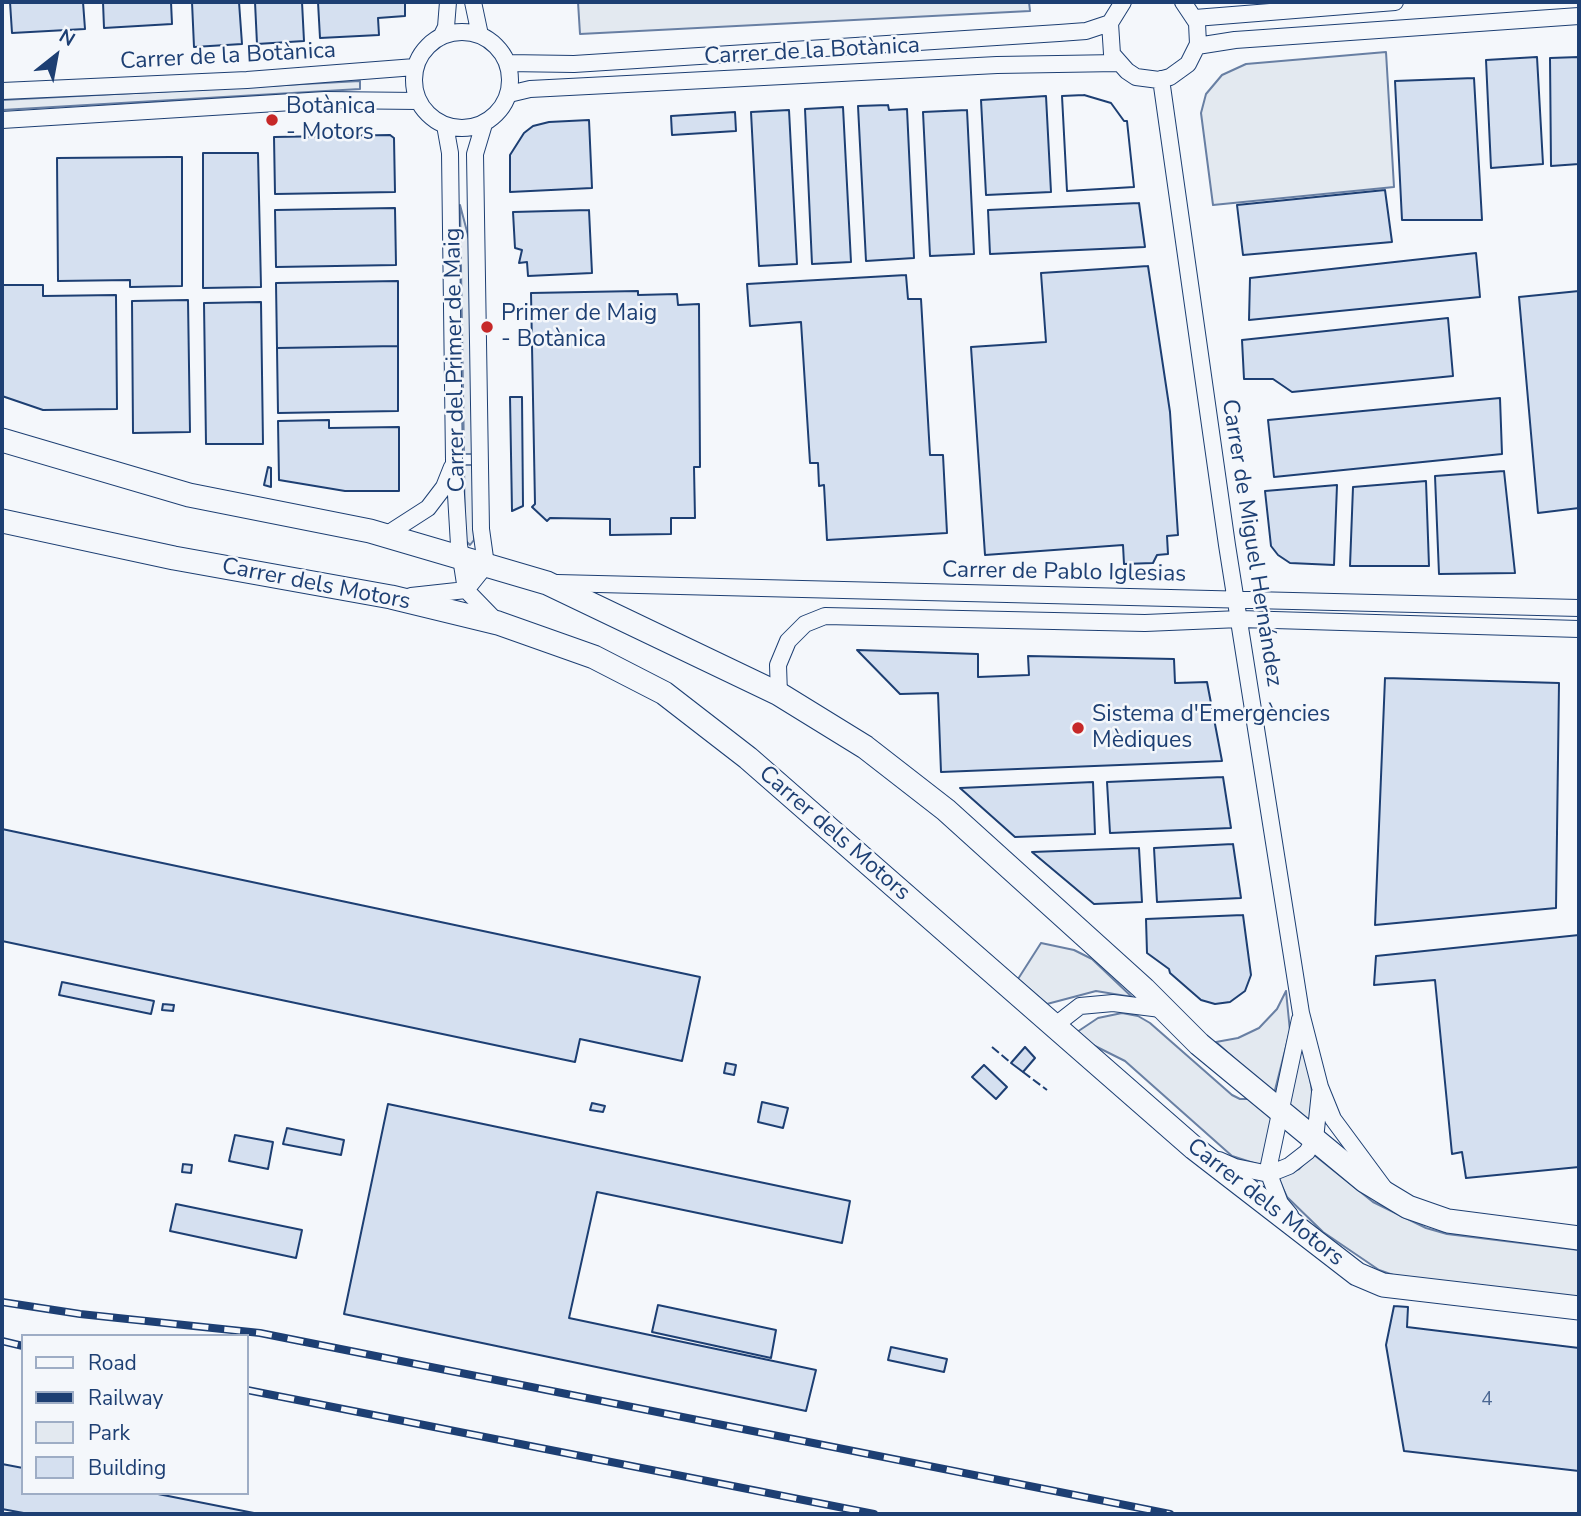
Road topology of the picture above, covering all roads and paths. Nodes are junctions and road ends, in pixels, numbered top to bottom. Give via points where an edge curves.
1 (448, 2) edge
2 (474, 2) edge
3 (1123, 2) edge
4 (1184, 2) edge
5 (1395, 2) edge
6 (1579, 16) edge
7 (1195, 18) junction
8 (1110, 23) junction
9 (481, 36) junction
10 (441, 37) junction
11 (1197, 46) junction
12 (507, 63) junction
13 (1118, 63) junction
14 (415, 66) junction
15 (1161, 79) junction
16 (2, 91) edge
17 (509, 94) junction
18 (418, 101) junction
19 (2, 120) edge
20 (484, 124) junction
21 (445, 125) junction
22 (2, 440) edge
23 (454, 461) junction
24 (2, 521) edge
25 (386, 535) junction
26 (461, 557) junction
27 (486, 565) junction
28 (547, 583) junction
29 (466, 590) junction
30 (391, 597) junction
31 (1237, 600) junction
32 (1579, 608) edge
33 (1240, 619) junction
34 (498, 622) junction
35 (1579, 629) edge
36 (779, 694) junction
37 (1161, 1009) junction
38 (1301, 1013) junction
39 (1053, 1027) junction
40 (1320, 1087) junction
41 (1280, 1109) junction
42 (1315, 1139) junction
43 (1194, 1148) junction
44 (1269, 1174) junction
45 (1391, 1198) junction
46 (1579, 1238) edge
47 (1316, 1245) junction
48 (1579, 1308) edge

1 - 10 street
2 - 9 street
3 - 8 street
4 - 7 street
5 - 7 street
6 - 11 street
7 - 11 street
8 - 12 street, Carrer de la Botànica via 1086,31 574,64
8 - 13 street via 1109,43
9 - 10 street via 463,32
9 - 12 street via 494,44
10 - 14 street
11 - 15 street via 1188,64
12 - 17 street
13 - 15 street via 1136,77
13 - 17 street, Carrer de la Botànica via 998,65 530,89
14 - 16 street, Carrer de la Botànica via 247,80
14 - 18 street
15 - 31 street, Carrer de Miguel Hernández
17 - 20 street
18 - 19 street via 325,100
18 - 21 street via 429,116
20 - 21 street via 464,129
20 - 27 street, Carrer del Primer de Maig via 475,154 481,529
21 - 23 street, Carrer del Primer de Maig via 450,153
22 - 25 street via 189,495
23 - 25 street, Carrer del Primer de Maig via 444,487 428,508
23 - 26 street, Carrer del Primer de Maig
24 - 30 street, Carrer dels Motors via 173,558
25 - 26 street
26 - 27 street
26 - 29 street, Carrer del Primer de Maig
27 - 28 street
27 - 29 street
28 - 31 street, Carrer de Pablo Iglesias
28 - 36 street
29 - 30 street
29 - 34 street
30 - 34 street, Carrer dels Motors
31 - 32 street, Carrer de Pablo Iglesias
31 - 33 street, Carrer de Miguel Hernández
33 - 35 street, Carrer de Pablo Iglesias
33 - 36 street, Carrer de Pablo Iglesias via 1145,623 825,616 805,624 788,641 778,665
33 - 38 street, Carrer de Miguel Hernández
34 - 39 street, Carrer dels Motors via 594,657 664,693 748,758
36 - 37 street via 865,747 946,810
37 - 39 street via 1113,1003 1080,1006
37 - 41 street
38 - 40 street, Carrer de Miguel Hernández
38 - 41 street, Carrer de Miguel Hernández
39 - 43 street, Carrer dels Motors
40 - 42 street, Carrer de Miguel Hernández
40 - 45 street, Carrer de Miguel Hernández via 1333,1119
41 - 42 street
41 - 44 street, Carrer de Miguel Hernández
42 - 44 street via 1297,1161
42 - 45 street
43 - 44 street via 1235,1167
43 - 47 street, Carrer dels Motors
44 - 47 street, Carrer de Miguel Hernández via 1282,1205
45 - 46 street via 1448,1221
47 - 48 street, Carrer dels Motors via 1383,1285

